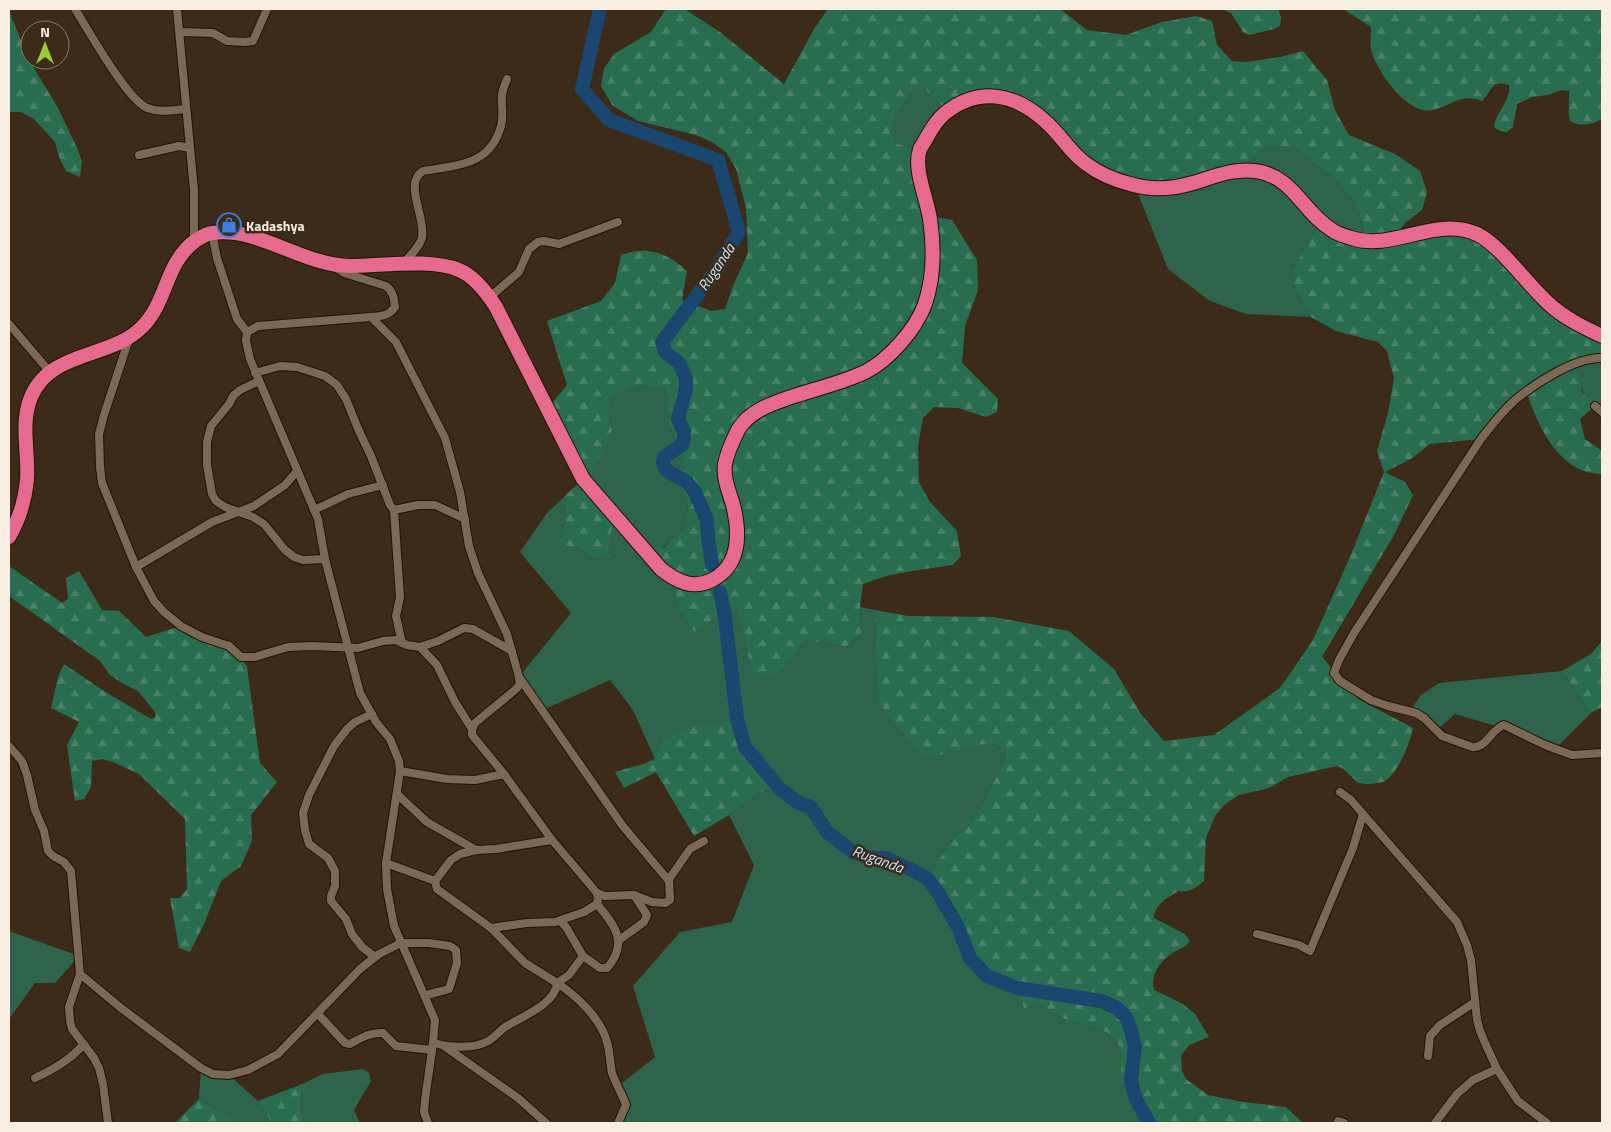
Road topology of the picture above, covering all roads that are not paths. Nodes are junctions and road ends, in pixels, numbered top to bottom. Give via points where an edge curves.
1 (75, 9) edge
2 (177, 9) edge
3 (267, 9) edge
4 (180, 32) junction
5 (506, 79) dead end
6 (186, 109) junction
7 (190, 148) junction
8 (139, 155) dead end
9 (618, 222) dead end
10 (212, 233) junction
11 (194, 242) junction
12 (402, 264) junction
13 (334, 265) junction
14 (490, 297) junction
15 (371, 317) junction
16 (9, 324) edge
17 (247, 332) junction
18 (1602, 336) edge
19 (129, 339) junction
20 (1602, 358) edge
21 (50, 372) junction
22 (255, 373) junction
23 (259, 381) junction
24 (1595, 406) dead end
25 (1602, 412) edge
26 (297, 471) junction
27 (383, 485) junction
28 (314, 510) junction
29 (394, 510) junction
30 (236, 512) junction
31 (465, 519) junction
32 (9, 537) edge
33 (325, 559) junction
34 (136, 567) junction
35 (402, 643) junction
36 (420, 647) junction
37 (347, 648) junction
38 (512, 651) junction
39 (520, 677) junction
40 (372, 714) junction
41 (472, 729) junction
42 (9, 746) edge
43 (1602, 753) edge
44 (400, 771) junction
45 (504, 774) junction
46 (1340, 792) dead end
47 (397, 794) junction
48 (1363, 814) junction
49 (552, 840) junction
50 (704, 841) dead end
51 (476, 850) junction
52 (386, 862) junction
53 (435, 881) junction
54 (669, 881) junction
55 (596, 894) junction
56 (634, 895) junction
57 (597, 904) junction
58 (560, 921) junction
59 (491, 928) junction
60 (1256, 934) dead end
61 (618, 941) junction
62 (401, 943) junction
63 (583, 956) junction
64 (374, 957) junction
65 (80, 974) junction
66 (557, 983) junction
67 (425, 996) junction
68 (1475, 1002) junction
69 (318, 1014) junction
70 (84, 1044) junction
71 (433, 1046) junction
72 (444, 1046) junction
73 (1428, 1056) dead end
74 (1497, 1069) junction
75 (35, 1078) dead end
76 (108, 1123) edge
77 (428, 1123) edge
78 (546, 1123) edge
79 (618, 1123) edge
80 (1435, 1123) edge
81 (1547, 1123) edge

1 - 6 street via 134,98 148,108 164,112
2 - 4 street
3 - 4 street via 253,41 227,41 213,33
4 - 6 street
5 - 12 street via 501,125 489,149 479,159 419,174 414,185 422,218 422,239
6 - 7 street
7 - 8 street via 179,146
7 - 11 street
9 - 14 street via 559,244 538,242 529,250 519,272
10 - 11 highway
10 - 13 highway via 239,233
10 - 17 street via 237,318
11 - 19 highway via 174,265 153,315
12 - 13 highway
12 - 14 highway via 440,264 460,270
13 - 15 street via 344,273 392,290 395,307 392,311
14 - 18 highway via 583,479 660,569 673,579 691,585 706,583 723,575 732,564 736,519 725,478 725,461 740,428 752,414 771,404 867,371 904,339 917,320 925,304 933,250 919,151 939,119 959,103 972,98 1006,97 1045,121 1088,166 1135,186 1178,187 1240,170 1257,171 1276,177 1291,187 1333,232 1367,243 1443,228 1467,230 1493,244 1548,303
15 - 17 street via 258,326
15 - 31 street via 396,342 445,438
16 - 21 street
17 - 22 street via 246,341
19 - 21 highway via 57,366
19 - 34 street via 99,434 100,468 102,482
20 - 43 street via 1587,359 1552,375 1514,401 1502,414 1481,439 1354,633 1334,673 1340,681 1371,700 1416,713 1442,736 1472,748 1479,747 1504,725 1572,755
21 - 32 highway via 37,385 27,409 24,431 27,480 22,510
22 - 23 street
22 - 27 street via 280,366 297,367 325,376 337,385
23 - 26 street
23 - 30 street via 233,396 211,426 207,442 212,494 216,501
24 - 25 street
26 - 28 street
26 - 30 street via 285,485 254,506
27 - 28 street via 348,494
27 - 29 street
28 - 33 street
29 - 31 street via 418,504 434,505
29 - 35 street via 400,598 396,616
30 - 33 street via 264,524 294,557
30 - 34 street via 212,522
31 - 38 street via 475,564
33 - 37 street
34 - 37 street via 154,601 164,612 181,626 229,646 242,657 288,648
35 - 36 street
35 - 37 street via 382,641
36 - 38 street via 464,628 480,632
36 - 41 street via 437,665
37 - 40 street via 360,693
38 - 39 street
39 - 41 street via 516,690 475,723
39 - 54 street via 622,825
40 - 44 street via 390,739
40 - 64 street via 355,722 334,746 303,813 309,844 328,858 335,871 336,886 331,901 346,918 352,934
41 - 45 street via 472,735
42 - 65 street via 22,761 48,851 71,871
44 - 45 street via 475,780
44 - 47 street
45 - 49 street
46 - 48 street
47 - 51 street via 427,822
47 - 52 street
48 - 60 street via 1310,950
48 - 68 street via 1456,922 1471,960
49 - 51 street
49 - 55 street
50 - 54 street via 690,849
51 - 53 street via 451,860
52 - 53 street
52 - 62 street via 390,911
53 - 59 street via 437,889
54 - 56 street via 670,900 665,903
55 - 56 street
55 - 57 street
56 - 61 street via 647,915 644,922
57 - 58 street
57 - 61 street via 618,934
58 - 59 street
58 - 63 street
59 - 66 street via 525,963
61 - 63 street via 616,957 607,968 600,968
62 - 64 street
62 - 67 street
62 - 67 street via 429,943 456,950 457,962 449,989
63 - 66 street via 569,975
64 - 69 street
65 - 69 street via 184,1056 213,1074 229,1075 248,1070 278,1054
65 - 70 street via 69,1007 72,1030
66 - 72 street via 554,995 483,1044
66 - 79 street via 584,1007 603,1030 612,1071 626,1105
67 - 71 street via 435,1020
68 - 73 street via 1430,1036
68 - 74 street via 1480,1031
69 - 71 street via 345,1043 382,1033 396,1046
70 - 75 street via 56,1068
70 - 76 street via 94,1058 103,1084
71 - 72 street
71 - 77 street via 424,1112
72 - 78 street via 518,1098
74 - 80 street via 1473,1080 1456,1094
74 - 81 street via 1518,1101

